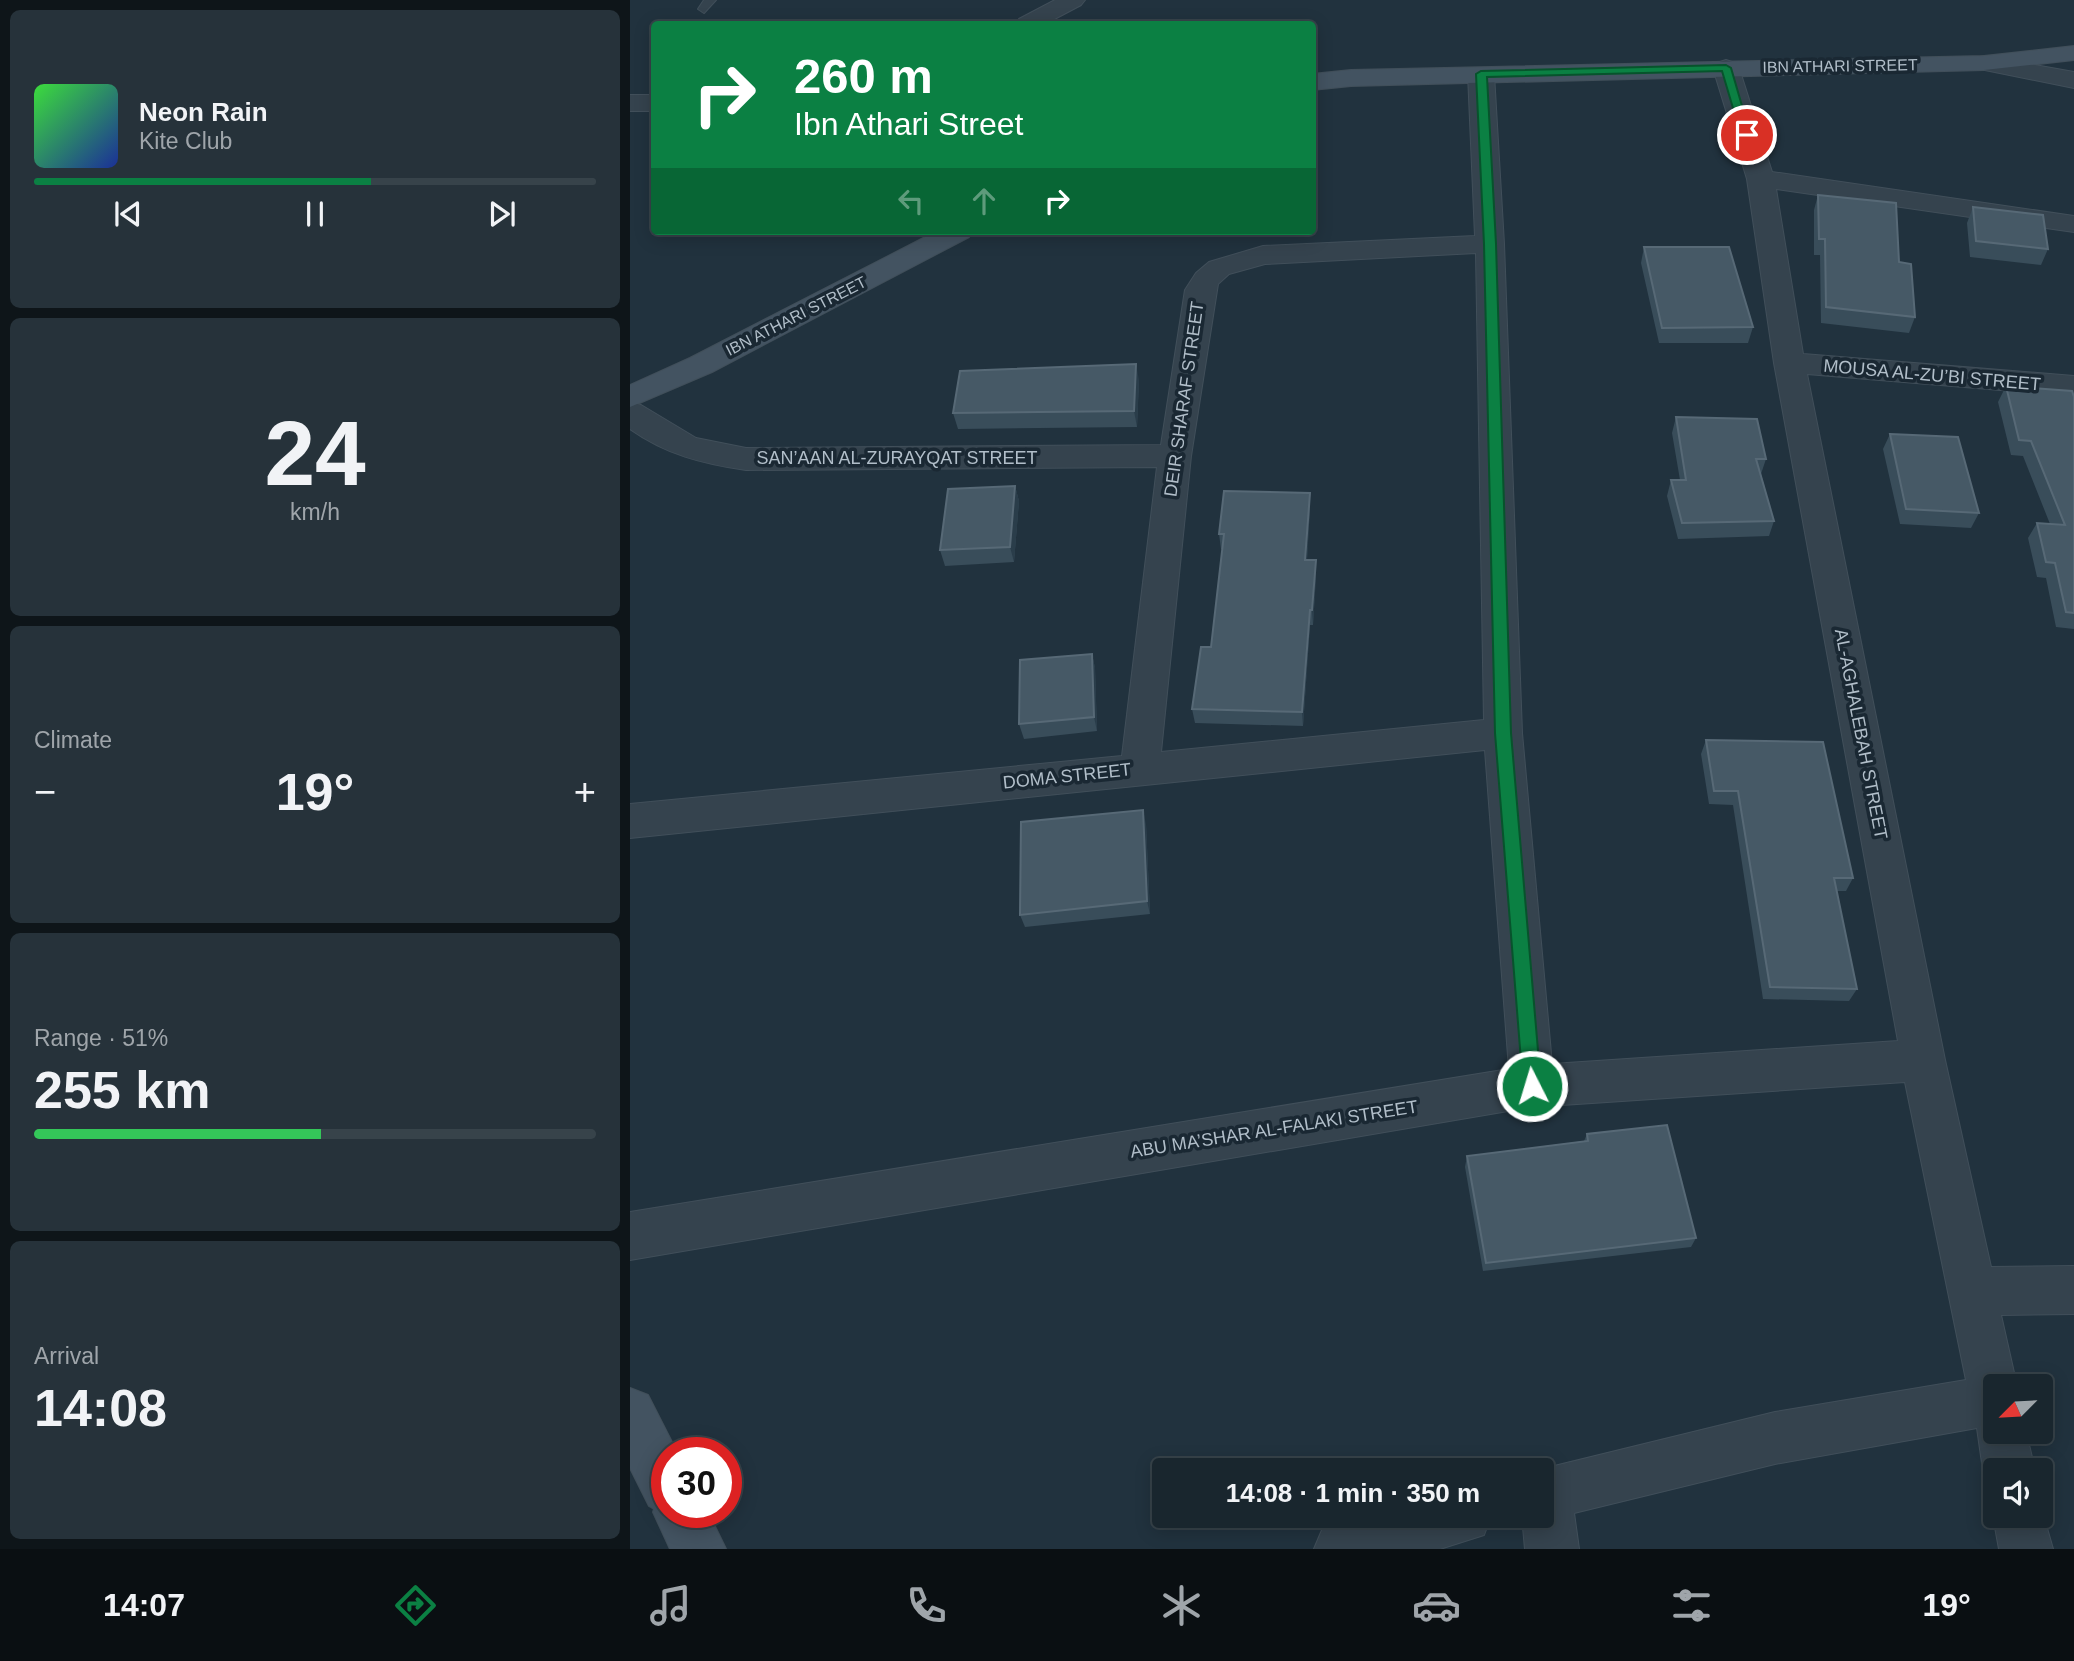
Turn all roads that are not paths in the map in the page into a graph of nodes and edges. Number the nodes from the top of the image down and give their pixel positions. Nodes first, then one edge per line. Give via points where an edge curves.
1 (1073, 0) edge
2 (1034, 21) edge
3 (2074, 53) edge
4 (1984, 63) junction
5 (1726, 68) junction
6 (1481, 74) junction
7 (2074, 80) edge
8 (1316, 82) edge
9 (630, 103) edge
10 (651, 103) edge
11 (1761, 180) junction
12 (2074, 224) edge
13 (952, 235) edge
14 (1490, 244) junction
15 (1789, 363) junction
16 (2074, 386) edge
17 (630, 397) edge
18 (630, 413) edge
19 (1175, 456) junction
20 (1503, 733) junction
21 (1140, 768) junction
22 (630, 821) edge
23 (1923, 1060) junction
24 (1532, 1086) junction
25 (630, 1236) edge
26 (2074, 1290) edge
27 (1972, 1291) junction
28 (1990, 1374) edge
29 (1983, 1402) edge
30 (630, 1413) edge
31 (651, 1456) edge
32 (1554, 1492) edge
33 (688, 1528) edge
34 (1420, 1528) edge
35 (1549, 1528) edge
36 (2022, 1528) edge
37 (699, 1549) edge
38 (1341, 1549) edge
39 (1552, 1549) edge
40 (2026, 1549) edge

1 - 2 street
3 - 4 street, IBN ATHARI STREET
4 - 5 street, IBN ATHARI STREET
4 - 7 street
5 - 6 street, IBN ATHARI STREET
5 - 11 street, AL-AGHALEBAH STREET
6 - 8 street, IBN ATHARI STREET
6 - 14 street
9 - 10 street
11 - 12 street
11 - 15 street, AL-AGHALEBAH STREET
13 - 17 street, IBN ATHARI STREET
14 - 19 street, DEIR SHARAF STREET via 1263,255 1219,268 1200,290
14 - 20 street
15 - 16 street, MOUSA AL-ZU’BI STREET
15 - 23 street, AL-AGHALEBAH STREET
18 - 19 street, SAN’AAN AL-ZURAYQAT STREET via 685,448 746,459
19 - 21 street, DEIR SHARAF STREET
20 - 21 street, DOMA STREET
20 - 24 street
21 - 22 street, DOMA STREET
23 - 24 street, ABU MA’SHAR AL-FALAKI STREET
23 - 27 street, AL-AGHALEBAH STREET
24 - 25 street, ABU MA’SHAR AL-FALAKI STREET
26 - 27 street
27 - 28 street, AL-AGHALEBAH STREET
29 - 32 street via 1775,1438
30 - 31 street
33 - 37 street
34 - 38 street
35 - 39 street
36 - 40 street

